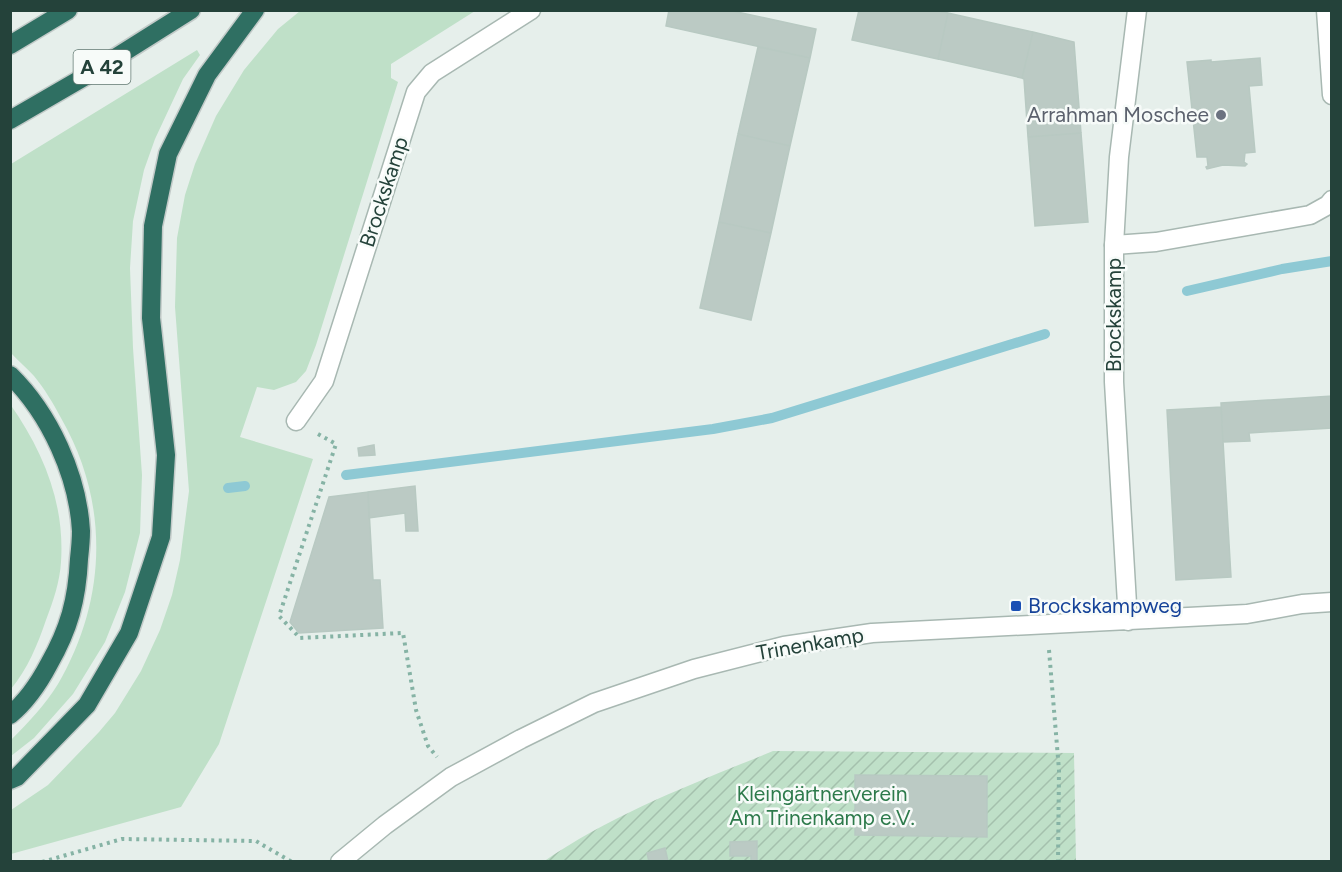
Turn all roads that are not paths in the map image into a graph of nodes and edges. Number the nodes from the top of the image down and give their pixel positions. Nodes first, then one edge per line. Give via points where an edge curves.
1 (60, 10) edge
2 (68, 10) edge
3 (191, 10) edge
4 (255, 10) edge
5 (531, 10) edge
6 (1137, 10) edge
7 (1326, 10) edge
8 (42, 26) junction
9 (10, 45) edge
10 (1332, 96) edge
11 (10, 120) edge
12 (1332, 200) edge
13 (1114, 245) junction
14 (10, 375) edge
15 (296, 421) road end
16 (1332, 602) edge
17 (1128, 621) junction
18 (10, 715) edge
19 (10, 780) edge
20 (340, 861) edge

1 - 8 highway
2 - 8 highway
3 - 11 highway, A 42
4 - 19 highway via 207,75 168,154 153,226 150,318 166,455 161,537 129,633 87,705
5 - 15 street, Brockskamp via 432,73 416,92 324,381
6 - 13 street, Brockskamp via 1119,157
7 - 10 street
8 - 9 highway
12 - 13 street via 1310,214 1156,242
13 - 17 street, Brockskamp via 1114,382
14 - 18 highway via 46,420 75,492 81,532 73,611 60,646 40,680
16 - 17 street, Trinenkamp via 1247,614
17 - 20 street, Trinenkamp via 872,633 784,646 694,669 594,703 521,739 451,777

